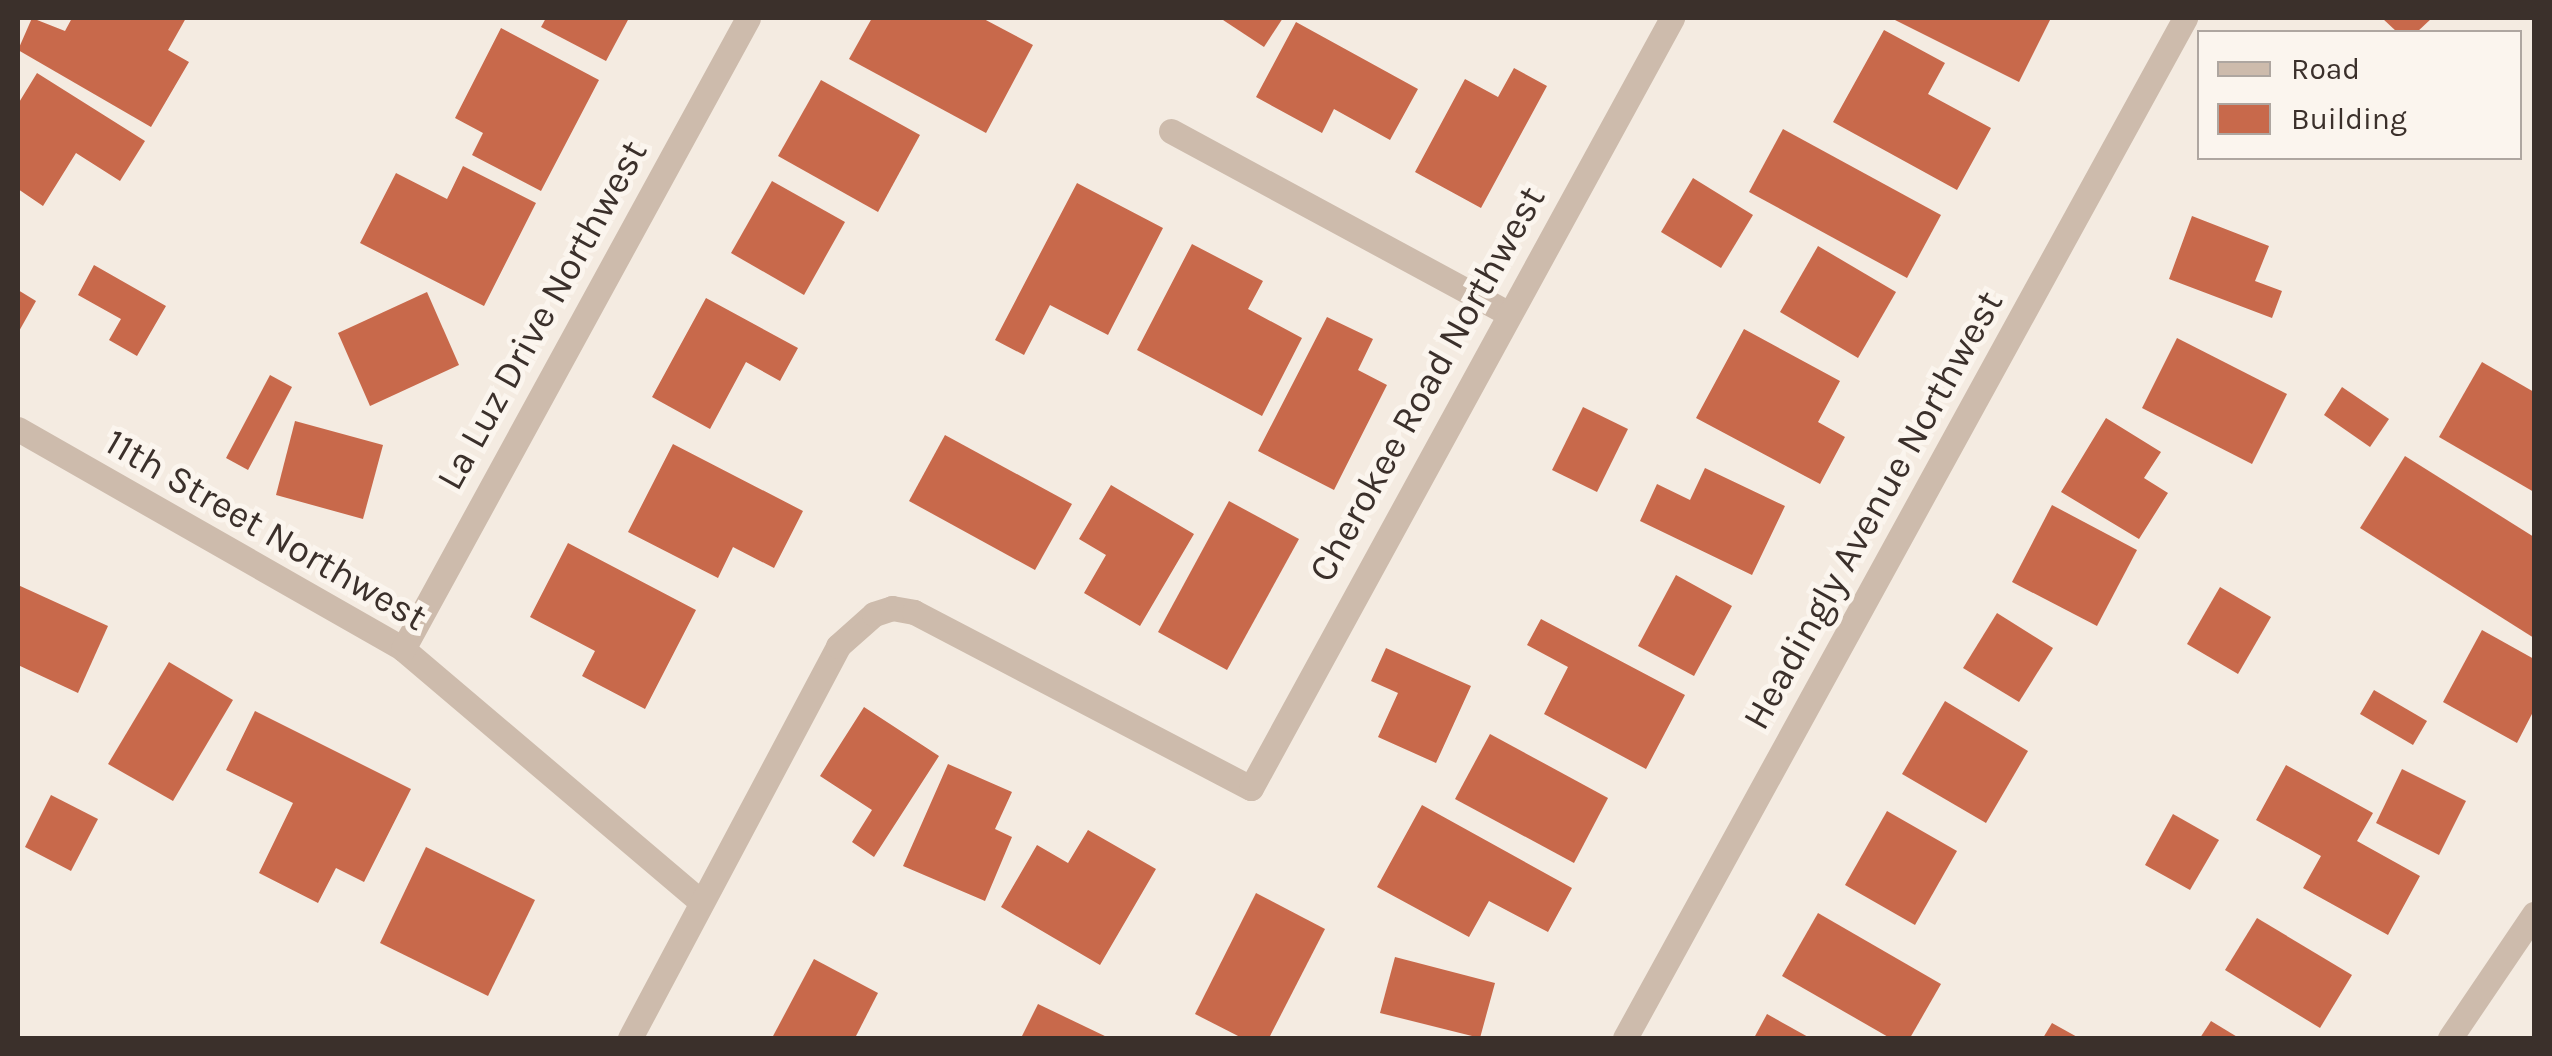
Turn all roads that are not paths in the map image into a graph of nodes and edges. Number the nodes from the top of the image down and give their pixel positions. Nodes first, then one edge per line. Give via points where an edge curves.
1 (748, 18) edge
2 (1672, 18) edge
3 (2185, 18) edge
4 (1170, 132) dead end
5 (1507, 313) junction
6 (18, 429) edge
7 (403, 649) junction
8 (699, 900) junction
9 (2534, 914) edge
10 (630, 1038) edge
11 (1624, 1038) edge
12 (2450, 1038) edge

1 - 7 street, La Luz Drive Northwest
2 - 5 street, Cherokee Road Northwest
3 - 11 street, Headingly Avenue Northwest
4 - 5 street
5 - 8 street, Cherokee Road Northwest via 1251,788 914,612 874,614 838,646
6 - 7 street, 11th Street Northwest
7 - 8 street, 11th Street Northwest
8 - 10 street
9 - 12 street

